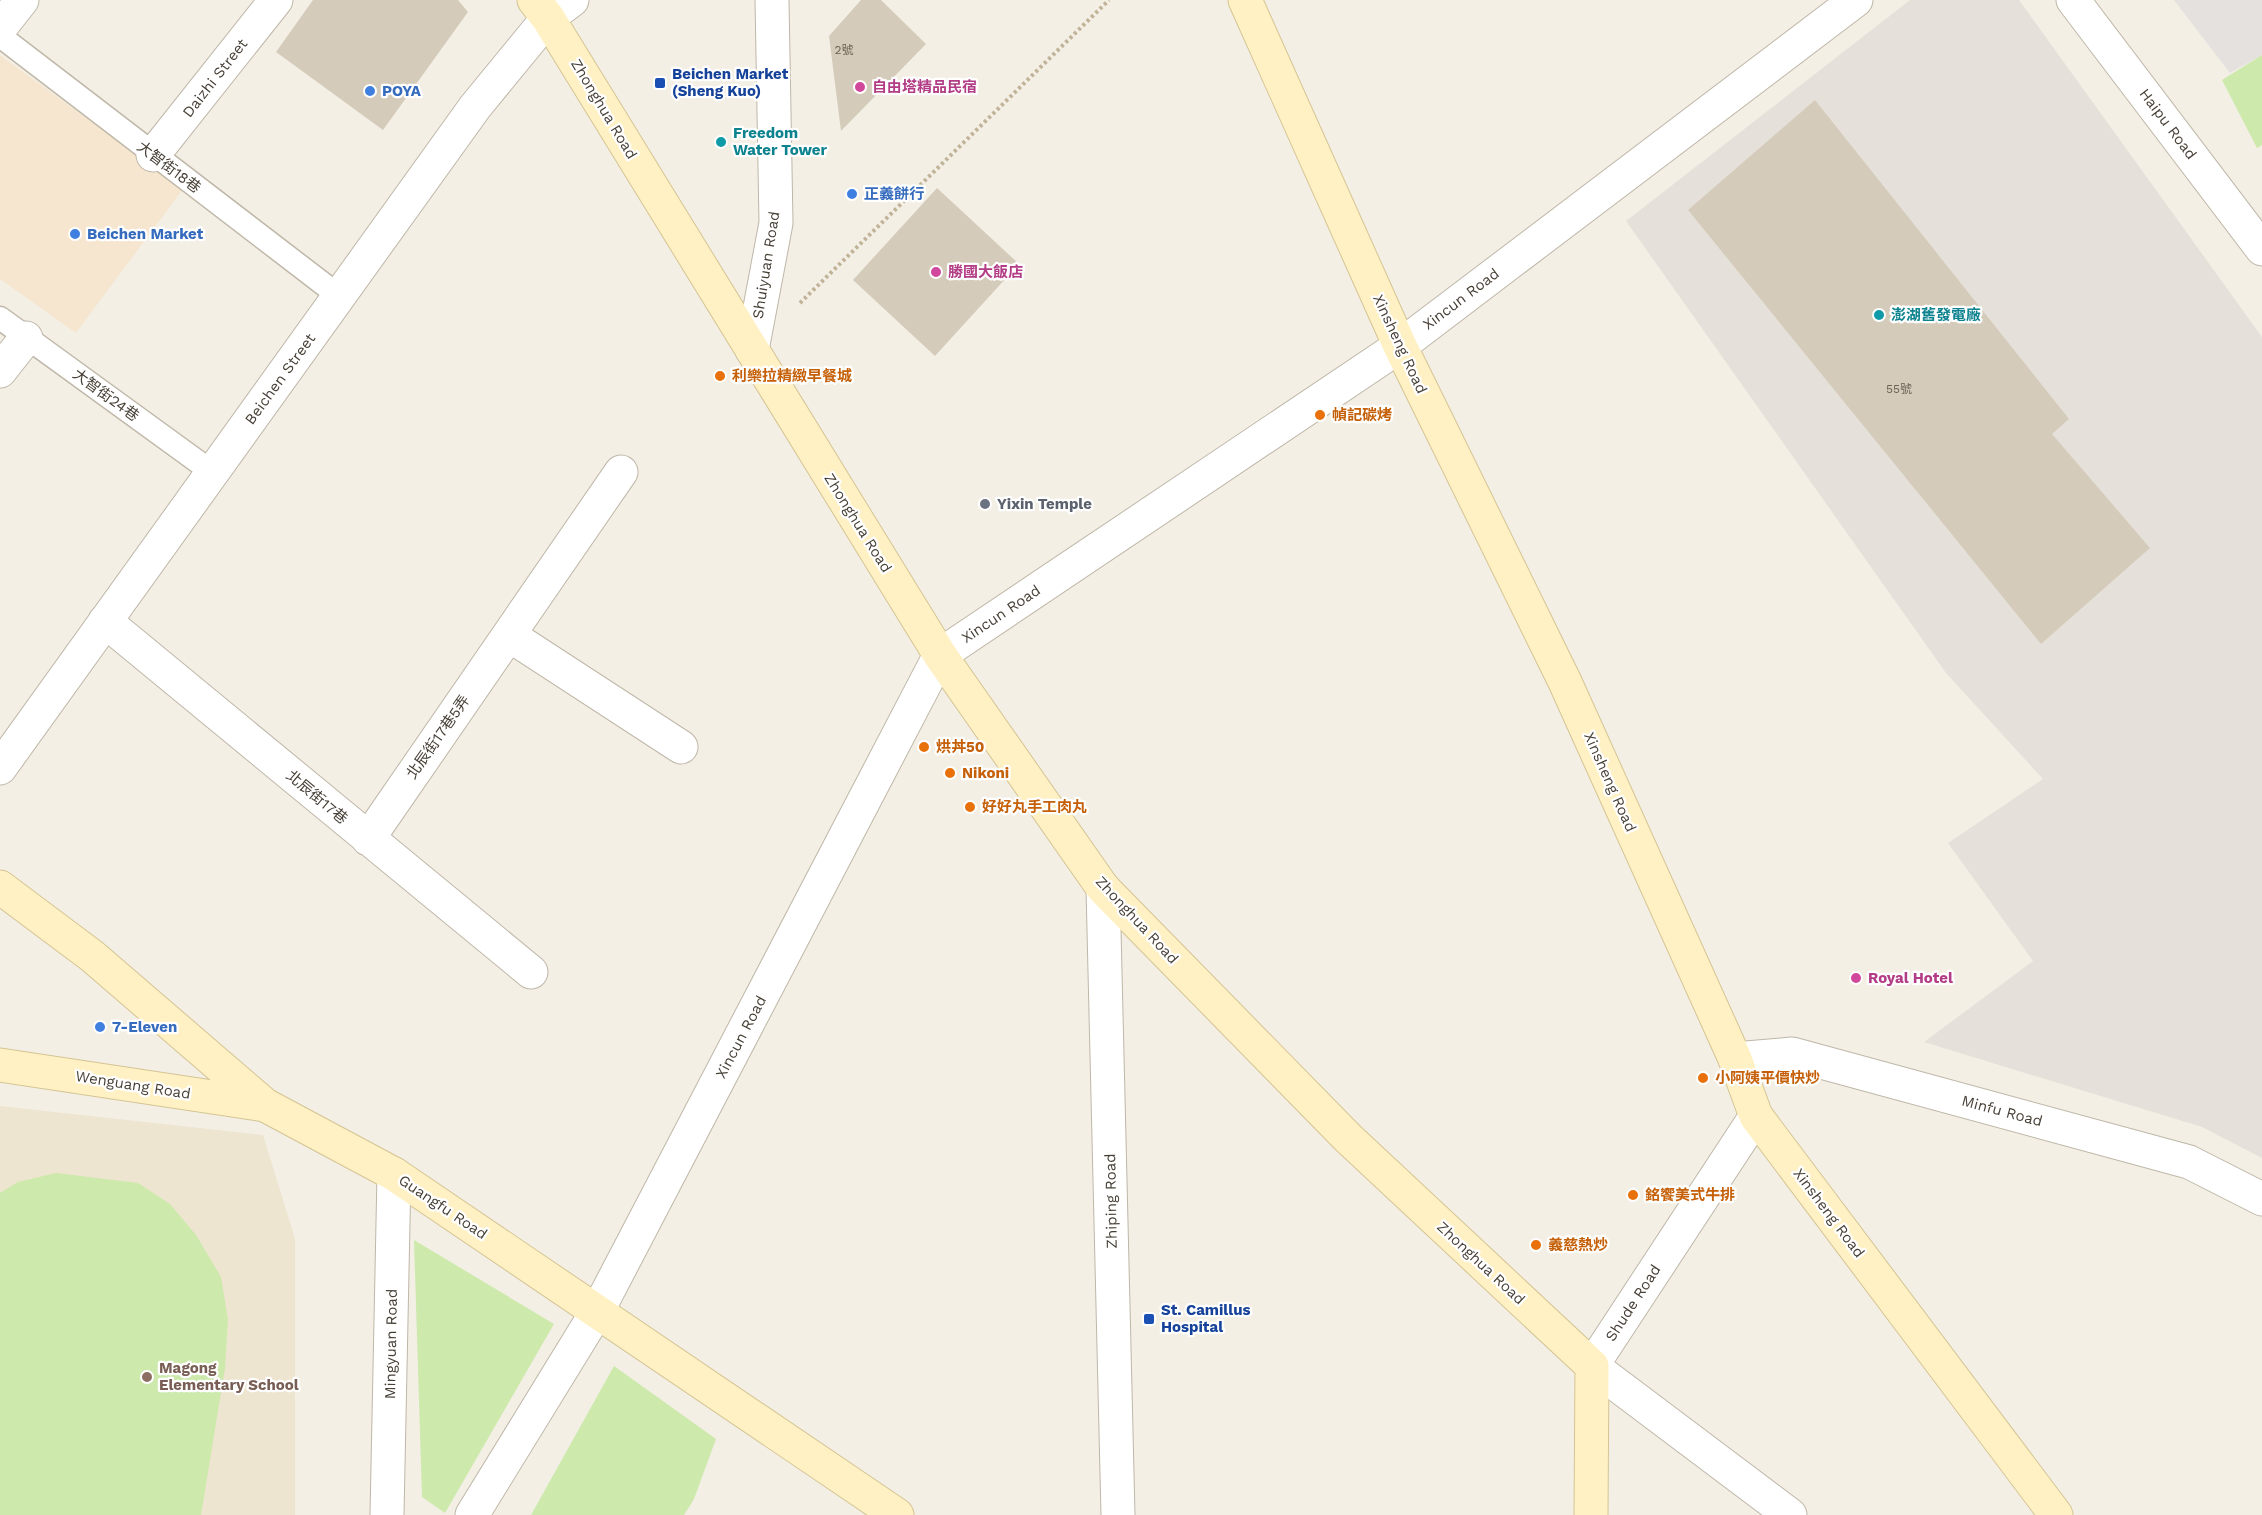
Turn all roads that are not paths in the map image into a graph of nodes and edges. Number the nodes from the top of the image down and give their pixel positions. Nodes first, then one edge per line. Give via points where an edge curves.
1 (22, 0) edge
2 (276, 0) edge
3 (772, 0) edge
4 (1245, 0) edge
5 (1856, 0) edge
6 (2073, 0) edge
7 (551, 6) edge
8 (0, 28) edge
9 (0, 36) edge
10 (153, 156) junction
11 (2262, 249) edge
12 (339, 296) junction
13 (0, 318) edge
14 (26, 338) junction
15 (1400, 346) junction
16 (752, 350) junction
17 (0, 371) edge
18 (621, 471) dead end
19 (213, 472) junction
20 (105, 621) junction
21 (509, 635) junction
22 (940, 655) junction
23 (681, 747) dead end
24 (0, 768) edge
25 (368, 839) junction
26 (0, 887) edge
27 (1103, 888) junction
28 (531, 972) dead end
29 (1735, 1059) junction
30 (0, 1065) edge
31 (265, 1105) junction
32 (1756, 1116) junction
33 (394, 1174) junction
34 (2262, 1199) edge
35 (598, 1310) junction
36 (1592, 1366) junction
37 (387, 1515) edge
38 (472, 1515) edge
39 (897, 1515) edge
40 (1118, 1515) edge
41 (1591, 1515) edge
42 (1790, 1515) edge
43 (2056, 1515) edge

1 - 8 street
2 - 10 street, Daizhi Street
3 - 16 street, Shuiyuan Road via 776,223
4 - 15 main road, Xinsheng Road
5 - 15 street, Xincun Road
6 - 11 street, Haipu Road
7 - 12 street, Beichen Street
7 - 16 main road, Zhonghua Road
9 - 10 lane, 大智街18巷
10 - 12 lane, 大智街18巷
12 - 19 street, Beichen Street
13 - 14 lane, 大智街24巷
14 - 17 street
14 - 19 lane, 大智街24巷
15 - 22 street, Xincun Road
15 - 29 main road, Xinsheng Road via 1564,682
16 - 22 main road, Zhonghua Road
18 - 21 street, 北辰街17巷5弄
19 - 20 street, Beichen Street
20 - 24 street, Beichen Street
20 - 25 street, 北辰街17巷
21 - 23 street
21 - 25 street, 北辰街17巷5弄
22 - 27 main road, Zhonghua Road
22 - 35 street, Xincun Road
25 - 28 street, 北辰街17巷
26 - 31 main road, Guangfu Road via 92,956
27 - 36 main road, Zhonghua Road via 1348,1138
27 - 40 street, Zhiping Road
29 - 32 main road, Xinsheng Road
29 - 34 street, Minfu Road via 1792,1054 2189,1162
30 - 31 main road, Wenguang Road
31 - 33 main road, Guangfu Road
32 - 36 street, Shude Road
32 - 43 main road, Xinsheng Road
33 - 35 main road, Guangfu Road
33 - 37 street, Mingyuan Road
35 - 38 street, Xincun Road
35 - 39 main road, Guangfu Road
36 - 41 main road
36 - 42 street, Zhonghua Road

